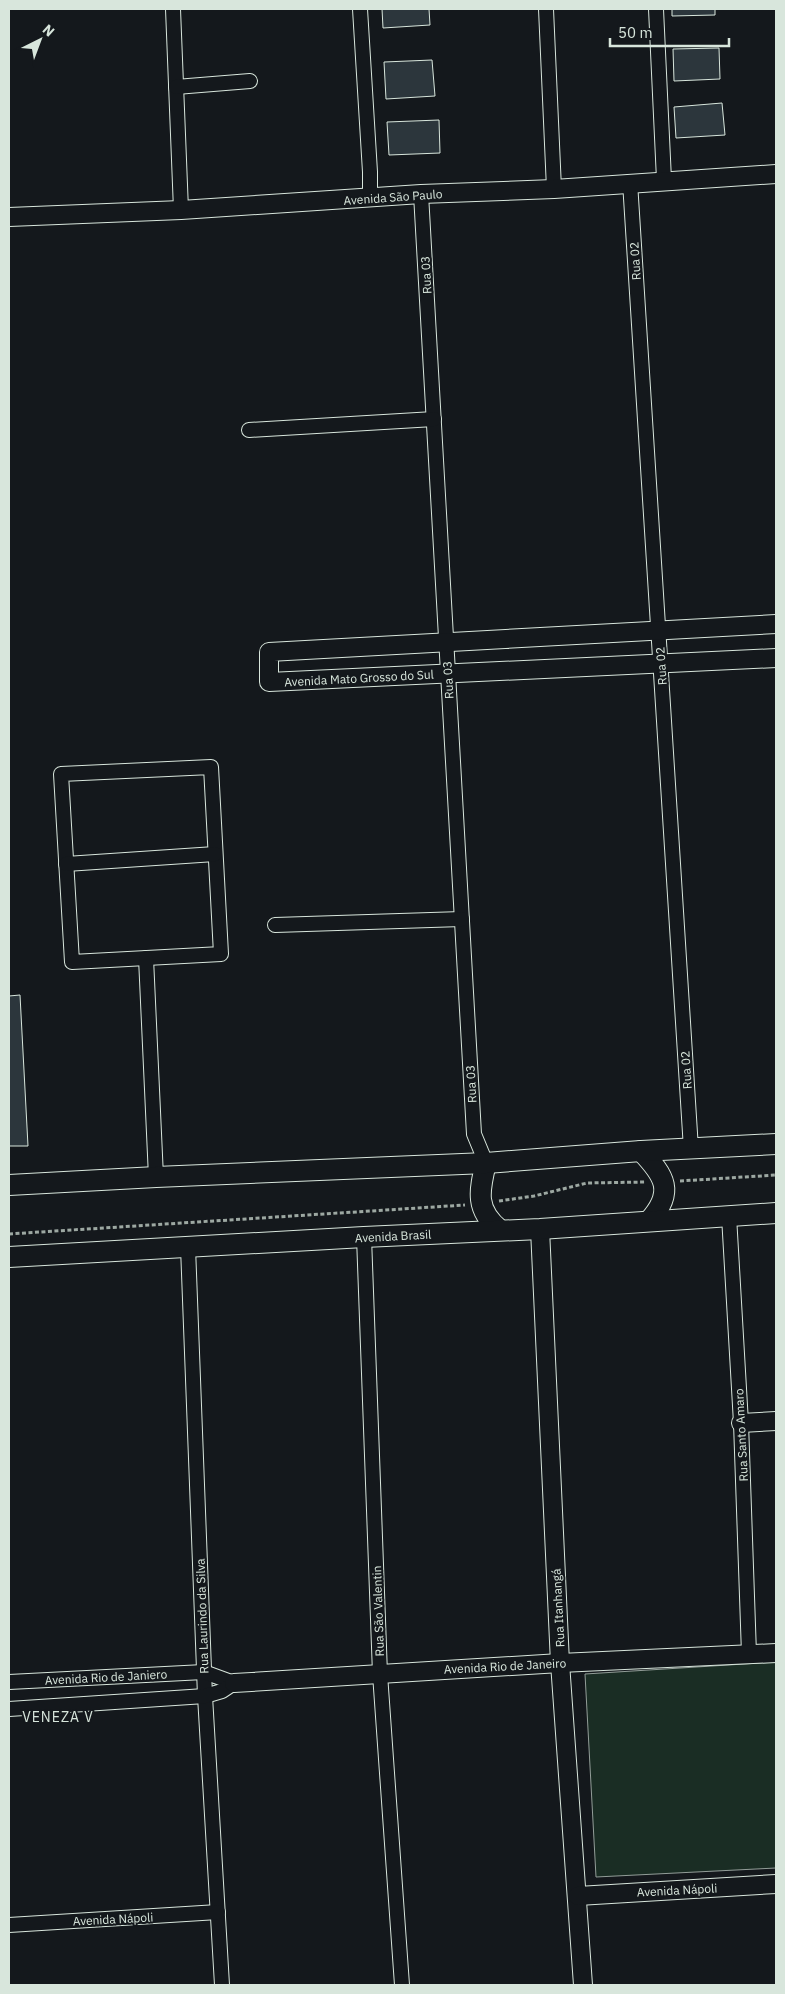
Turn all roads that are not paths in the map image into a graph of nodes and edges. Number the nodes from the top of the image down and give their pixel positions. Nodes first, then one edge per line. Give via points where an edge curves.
1 (172, 9) edge
2 (360, 9) edge
3 (546, 9) edge
4 (656, 9) edge
5 (250, 81) dead end
6 (176, 87) junction
7 (776, 174) edge
8 (664, 180) junction
9 (630, 182) junction
10 (554, 188) junction
11 (421, 194) junction
12 (370, 199) junction
13 (180, 210) junction
14 (9, 217) edge
15 (434, 419) junction
16 (249, 430) dead end
17 (776, 624) edge
18 (659, 630) junction
19 (446, 642) junction
20 (776, 658) edge
21 (661, 664) junction
22 (448, 674) junction
23 (215, 854) junction
24 (66, 864) junction
25 (462, 919) junction
26 (275, 925) dead end
27 (146, 958) junction
28 (776, 1144) edge
29 (691, 1149) junction
30 (641, 1151) junction
31 (486, 1163) junction
32 (156, 1177) junction
33 (9, 1185) edge
34 (776, 1213) edge
35 (729, 1216) junction
36 (649, 1221) junction
37 (540, 1229) junction
38 (500, 1230) junction
39 (364, 1237) junction
40 (188, 1247) junction
41 (9, 1257) edge
42 (776, 1421) edge
43 (741, 1423) junction
44 (776, 1653) edge
45 (749, 1654) junction
46 (560, 1663) junction
47 (204, 1672) junction
48 (380, 1674) junction
49 (9, 1682) edge
50 (234, 1683) junction
51 (205, 1696) junction
52 (9, 1709) edge
53 (776, 1884) edge
54 (578, 1896) junction
55 (218, 1912) junction
56 (9, 1925) edge
57 (222, 1985) edge
58 (402, 1985) edge
59 (584, 1985) edge

1 - 6 street
2 - 12 street
3 - 10 street
4 - 8 street
5 - 6 street
6 - 13 street
7 - 8 street, Avenida São Paulo
8 - 9 street, Avenida São Paulo
9 - 10 street, Avenida São Paulo
9 - 18 street, Rua 02
10 - 11 street, Avenida São Paulo
11 - 12 street, Avenida São Paulo
11 - 15 street, Rua 03
12 - 13 street, Avenida São Paulo
13 - 14 street, Avenida São Paulo
15 - 16 street
15 - 19 street, Rua 03
17 - 18 street, Avenida Mato Grosso do Sul
18 - 19 street, Avenida Mato Grosso do Sul
18 - 21 street, Rua 02
19 - 22 street, Rua 03
19 - 22 street, Avenida Mato Grosso do Sul via 269,652 269,682
20 - 21 street, Avenida Mato Grosso do Sul
21 - 22 street, Avenida Mato Grosso do Sul
21 - 29 street, Rua 02
22 - 25 street, Rua 03
23 - 24 street
23 - 24 street via 211,767 61,774
23 - 27 street via 220,954
24 - 27 street via 72,962
25 - 26 street
25 - 31 street, Rua 03 via 474,1134
27 - 32 street
28 - 29 main road
29 - 30 main road
30 - 31 main road
30 - 36 main road via 657,1168 664,1182 664,1200
31 - 32 main road
31 - 38 main road via 480,1188 481,1204 483,1213
32 - 33 main road
34 - 35 main road, Avenida Brasil
35 - 36 main road, Avenida Brasil
35 - 43 street, Rua Santo Amaro
36 - 37 main road, Avenida Brasil
37 - 38 main road, Avenida Brasil
37 - 46 street, Rua Itanhangá
38 - 39 main road, Avenida Brasil
39 - 40 main road, Avenida Brasil
39 - 48 street, Rua São Valentin
40 - 41 main road, Avenida Brasil
40 - 47 street, Rua Laurindo da Silva
42 - 43 street
43 - 45 street, Rua Santo Amaro
44 - 45 street, Avenida Rio de Janeiro
45 - 46 street, Avenida Rio de Janeiro
46 - 48 street, Avenida Rio de Janeiro
46 - 54 street, Rua Itanhangá
47 - 49 street, Avenida Rio de Janiero
47 - 50 street, Avenida Rio de Janeiro
47 - 51 street, Rua Laurindo da Silva
48 - 50 street, Avenida Rio de Janeiro
48 - 58 street, Rua São Valentin
50 - 51 street, Avenida Rio de Janeiro
51 - 52 street, Avenida Rio de Janeiro
51 - 55 street, Rua Laurindo da Silva
53 - 54 street, Avenida Nápoli
54 - 59 street, Rua Itanhangá
55 - 56 street, Avenida Nápoli
55 - 57 street, Rua Laurindo da Silva

